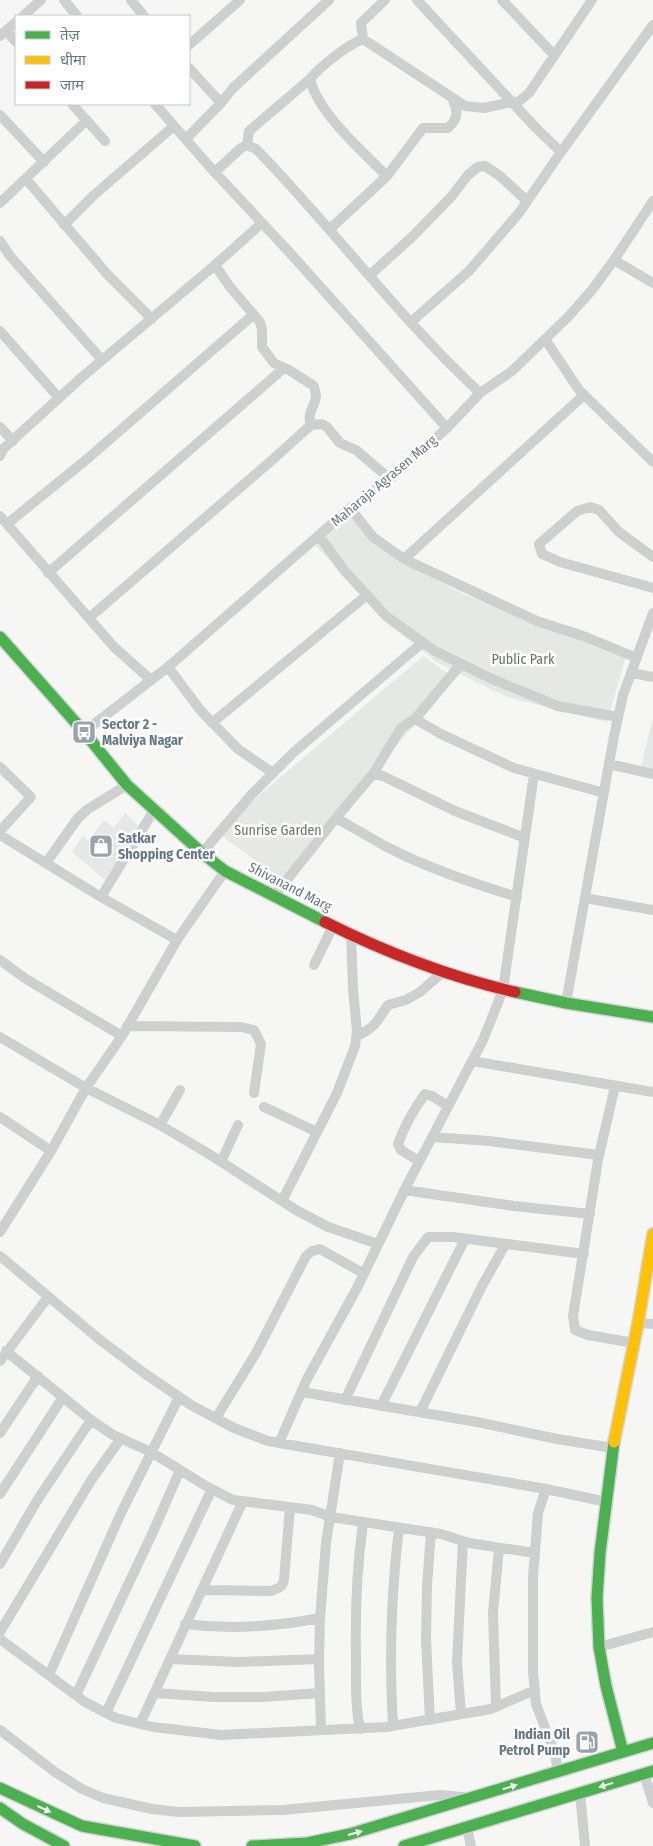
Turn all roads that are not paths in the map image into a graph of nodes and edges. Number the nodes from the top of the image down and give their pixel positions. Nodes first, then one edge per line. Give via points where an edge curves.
1 (41, 0) edge
2 (64, 0) edge
3 (145, 0) edge
4 (240, 0) edge
5 (329, 0) edge
6 (385, 0) edge
7 (417, 0) edge
8 (502, 0) edge
9 (590, 1) edge
10 (134, 4) edge
11 (24, 15) edge
12 (76, 15) edge
13 (143, 15) edge
14 (15, 23) edge
15 (653, 25) edge
16 (3, 34) edge
17 (363, 39) junction
18 (15, 41) edge
19 (190, 44) edge
20 (554, 56) junction
21 (190, 69) edge
22 (310, 79) junction
23 (452, 97) junction
24 (512, 102) junction
25 (220, 103) junction
26 (73, 105) edge
27 (156, 105) edge
28 (1, 120) edge
29 (87, 120) junction
30 (174, 126) junction
31 (186, 139) junction
32 (105, 141) dead end
33 (248, 145) junction
34 (561, 152) junction
35 (44, 162) junction
36 (215, 172) junction
37 (387, 176) junction
38 (26, 179) junction
39 (527, 201) junction
40 (653, 201) edge
41 (0, 203) edge
42 (262, 223) junction
43 (64, 225) junction
44 (330, 229) junction
45 (0, 241) edge
46 (614, 260) junction
47 (215, 265) junction
48 (370, 275) junction
49 (653, 283) edge
50 (253, 315) junction
51 (152, 319) junction
52 (411, 322) junction
53 (0, 331) edge
54 (544, 339) junction
55 (102, 360) junction
56 (284, 368) junction
57 (480, 393) junction
58 (584, 395) junction
59 (59, 398) junction
60 (310, 424) junction
61 (0, 426) edge
62 (448, 428) junction
63 (13, 441) junction
64 (0, 456) edge
65 (653, 462) edge
66 (390, 479) junction
67 (350, 508) junction
68 (4, 520) edge
69 (319, 536) junction
70 (653, 557) edge
71 (404, 559) junction
72 (48, 573) junction
73 (653, 588) edge
74 (367, 595) junction
75 (653, 613) edge
76 (88, 618) junction
77 (0, 637) edge
78 (422, 642) junction
79 (637, 658) junction
80 (461, 664) junction
81 (168, 667) junction
82 (632, 673) junction
83 (653, 677) edge
84 (150, 680) junction
85 (618, 717) junction
86 (414, 718) junction
87 (212, 723) junction
88 (84, 732) junction
89 (609, 764) junction
90 (0, 767) edge
91 (273, 773) junction
92 (373, 774) junction
93 (534, 774) junction
94 (653, 774) edge
95 (127, 785) junction
96 (604, 793) junction
97 (154, 810) junction
98 (336, 818) junction
99 (0, 831) edge
100 (0, 835) edge
101 (526, 838) junction
102 (202, 853) junction
103 (46, 863) junction
104 (225, 872) junction
105 (274, 896) junction
106 (101, 897) junction
107 (517, 897) junction
108 (585, 898) junction
109 (653, 910) edge
110 (333, 926) junction
111 (351, 934) junction
112 (177, 940) junction
113 (0, 960) edge
114 (314, 965) dead end
115 (444, 971) junction
116 (503, 990) junction
117 (566, 1003) junction
118 (653, 1017) edge
119 (127, 1026) junction
120 (122, 1036) junction
121 (356, 1036) junction
122 (0, 1037) edge
123 (472, 1061) junction
124 (615, 1086) junction
125 (86, 1088) junction
126 (180, 1090) dead end
127 (653, 1092) edge
128 (254, 1093) dead end
129 (448, 1106) junction
130 (264, 1107) dead end
131 (0, 1116) edge
132 (160, 1125) junction
133 (238, 1126) dead end
134 (317, 1132) junction
135 (432, 1137) junction
136 (51, 1151) junction
137 (599, 1154) junction
138 (419, 1161) junction
139 (221, 1162) junction
140 (404, 1190) junction
141 (282, 1201) junction
142 (590, 1214) junction
143 (0, 1232) edge
144 (653, 1234) edge
145 (465, 1239) junction
146 (378, 1244) junction
147 (505, 1244) junction
148 (584, 1254) junction
149 (0, 1256) edge
150 (364, 1273) junction
151 (48, 1297) junction
152 (638, 1323) junction
153 (653, 1324) edge
154 (634, 1343) junction
155 (6, 1351) junction
156 (0, 1361) edge
157 (38, 1376) junction
158 (302, 1392) junction
159 (62, 1397) junction
160 (179, 1397) junction
161 (345, 1400) junction
162 (381, 1406) junction
163 (420, 1412) junction
164 (216, 1418) junction
165 (91, 1420) junction
166 (0, 1432) edge
167 (120, 1438) junction
168 (279, 1443) junction
169 (613, 1448) junction
170 (151, 1452) junction
171 (340, 1453) junction
172 (180, 1470) junction
173 (212, 1489) junction
174 (546, 1489) junction
175 (0, 1494) edge
176 (243, 1501) junction
177 (607, 1502) junction
178 (290, 1507) junction
179 (331, 1517) junction
180 (363, 1523) junction
181 (398, 1528) junction
182 (431, 1532) junction
183 (462, 1541) junction
184 (499, 1548) junction
185 (535, 1553) junction
186 (0, 1564) edge
187 (202, 1590) junction
188 (320, 1618) junction
189 (185, 1624) junction
190 (0, 1632) edge
191 (653, 1632) edge
192 (0, 1639) edge
193 (600, 1647) junction
194 (170, 1659) junction
195 (319, 1659) junction
196 (48, 1675) junction
197 (535, 1690) junction
198 (155, 1693) junction
199 (320, 1693) junction
200 (76, 1695) junction
201 (496, 1706) junction
202 (106, 1713) junction
203 (461, 1714) junction
204 (430, 1720) junction
205 (140, 1724) junction
206 (393, 1726) junction
207 (360, 1729) junction
208 (0, 1730) edge
209 (321, 1730) junction
210 (653, 1744) edge
211 (623, 1752) junction
212 (558, 1772) junction
213 (648, 1772) edge
214 (0, 1788) edge
215 (580, 1793) junction
216 (474, 1798) junction
217 (653, 1803) edge
218 (0, 1808) edge
219 (467, 1828) junction
220 (303, 1845) edge
221 (64, 1846) edge
222 (195, 1846) edge
223 (252, 1846) edge
224 (404, 1846) edge
225 (471, 1846) edge
226 (585, 1846) edge

1 - 11 street
2 - 12 street
3 - 10 street
4 - 19 street
5 - 25 street
6 - 17 street via 361,23
7 - 24 street
8 - 20 street
9 - 20 street
10 - 13 street
14 - 16 street
15 - 34 street
16 - 18 street
17 - 22 street via 319,69
17 - 23 street
20 - 24 street via 529,93 518,102
21 - 25 street
22 - 33 street via 249,131
22 - 37 street via 313,91 330,117
23 - 24 street via 465,106 484,108
23 - 37 street via 458,110 456,120 448,128 422,128
24 - 34 street
25 - 31 street
26 - 29 street
27 - 30 street
28 - 35 street
29 - 32 street
29 - 35 street
30 - 31 street
30 - 43 street
31 - 36 street
33 - 36 street
33 - 44 street via 256,149
34 - 39 street
35 - 38 street
36 - 42 street
37 - 44 street
38 - 41 street
38 - 43 street
39 - 48 street via 500,176 484,166 478,168 412,237
39 - 52 street via 469,271
40 - 46 street, Maharaja Agrasen Marg
42 - 47 street
42 - 62 street
43 - 51 street
44 - 48 street
45 - 55 street
46 - 49 street
46 - 54 street, Maharaja Agrasen Marg via 592,290
47 - 50 street
47 - 51 street
48 - 52 street
50 - 56 street via 262,329 262,347 274,363
50 - 68 street via 86,460
51 - 55 street
52 - 57 street
53 - 59 street
54 - 57 street, Maharaja Agrasen Marg via 512,371
54 - 58 street
55 - 59 street
56 - 60 street via 314,386 316,396 308,419
56 - 72 street
57 - 62 street, Maharaja Agrasen Marg
58 - 65 street
58 - 71 street
59 - 63 street
60 - 66 street via 327,427 340,443 356,450
60 - 76 street
61 - 63 street
62 - 66 street, Maharaja Agrasen Marg
63 - 64 street
66 - 67 street, Maharaja Agrasen Marg
67 - 69 street, Maharaja Agrasen Marg
67 - 71 street via 372,537
68 - 72 street
69 - 74 street
69 - 81 street, Maharaja Agrasen Marg
70 - 73 street via 619,532 599,510 590,507 576,511 539,544 542,554 560,562
71 - 79 street via 537,621
72 - 76 street
74 - 78 street via 386,616
74 - 87 street
75 - 79 street
76 - 84 street
77 - 88 street, Shivanand Marg
78 - 80 street
78 - 91 street
79 - 82 street
80 - 85 street via 558,706
80 - 86 street
81 - 84 street, Maharaja Agrasen Marg
81 - 87 street
82 - 83 street
82 - 85 street
84 - 88 street, Maharaja Agrasen Marg
85 - 89 street
86 - 92 street via 401,728
86 - 93 street via 514,768
87 - 91 street via 238,749
88 - 95 street, Shivanand Marg
89 - 94 street
89 - 96 street
90 - 99 street via 31,797
91 - 102 street
92 - 98 street
92 - 101 street
93 - 96 street
93 - 101 street
95 - 97 street, Shivanand Marg
95 - 103 street via 78,818
96 - 108 street
97 - 102 street, Shivanand Marg
97 - 106 street
98 - 105 street
98 - 107 street via 386,847 424,864
100 - 103 street
101 - 107 street
102 - 104 street, Shivanand Marg
103 - 106 street
104 - 105 street, Shivanand Marg
104 - 112 street
105 - 110 street, Shivanand Marg
106 - 112 street
107 - 116 street
108 - 109 street
108 - 117 street
110 - 111 street, Shivanand Marg
110 - 114 street
111 - 115 street, Shivanand Marg
111 - 121 street
112 - 119 street
113 - 120 street
115 - 116 street, Shivanand Marg
115 - 121 street via 412,997 388,1005 374,1026
116 - 117 street, Shivanand Marg
116 - 123 street
117 - 118 street, Shivanand Marg
119 - 120 street
119 - 128 street via 241,1027 254,1030 261,1044
120 - 125 street
121 - 134 street via 337,1093
122 - 125 street
123 - 124 street
123 - 129 street
124 - 127 street
124 - 137 street
125 - 132 street
125 - 136 street
126 - 132 street
129 - 135 street
129 - 138 street via 425,1094 400,1136 398,1144 401,1150
130 - 134 street
131 - 136 street
132 - 139 street
133 - 139 street
134 - 141 street
135 - 137 street
135 - 138 street
136 - 143 street
137 - 142 street
138 - 140 street
139 - 141 street
140 - 142 street
140 - 146 street
141 - 146 street via 328,1227
142 - 148 street
144 - 152 street
145 - 147 street
145 - 161 street via 428,1237 422,1243
145 - 162 street
146 - 150 street
147 - 148 street
147 - 163 street
148 - 154 street via 573,1316 575,1330
149 - 151 street
150 - 158 street
150 - 164 street via 320,1249 306,1256 256,1353
151 - 155 street
151 - 160 street
152 - 153 street
152 - 154 street
154 - 169 street
155 - 156 street
155 - 157 street
157 - 159 street
157 - 166 street
158 - 161 street
158 - 168 street
159 - 165 street
159 - 175 street
160 - 164 street
160 - 170 street
161 - 162 street
162 - 163 street
163 - 169 street
164 - 168 street via 234,1428
165 - 167 street
165 - 186 street via 38,1499
167 - 170 street
167 - 190 street
168 - 171 street
169 - 177 street
170 - 172 street
170 - 196 street
171 - 174 street
171 - 179 street
172 - 173 street
172 - 200 street
173 - 176 street
173 - 202 street
174 - 177 street
174 - 185 street via 538,1512
176 - 178 street
176 - 187 street
177 - 193 street via 597,1598
178 - 179 street
178 - 187 street via 284,1579 280,1588 271,1591
179 - 180 street
179 - 188 street
180 - 181 street
180 - 207 street via 355,1616
181 - 182 street
181 - 206 street via 390,1630
182 - 183 street
182 - 204 street via 426,1621
183 - 184 street
183 - 203 street via 457,1662
184 - 185 street
184 - 201 street via 494,1613
185 - 197 street
187 - 189 street
188 - 189 street via 265,1627
188 - 195 street
189 - 194 street
191 - 193 street
192 - 196 street
193 - 211 street
194 - 195 street via 238,1662
194 - 198 street
195 - 199 street
196 - 200 street
197 - 201 street
197 - 212 street via 536,1704 555,1754
198 - 199 street via 263,1697
198 - 205 street
199 - 209 street
200 - 202 street
201 - 203 street
202 - 205 street
203 - 204 street
204 - 206 street
205 - 209 street via 221,1735
206 - 207 street
207 - 209 street
208 - 216 street via 82,1789 103,1798 152,1809 178,1812 283,1810 440,1795
210 - 211 street
211 - 212 street
216 -> 212 street
213 -> 215 street
213 - 217 street
214 -> 222 street via 82,1826
215 - 219 street
215 - 226 street
220 -> 216 street
218 - 221 street
219 - 224 street
219 - 225 street
220 - 223 street

